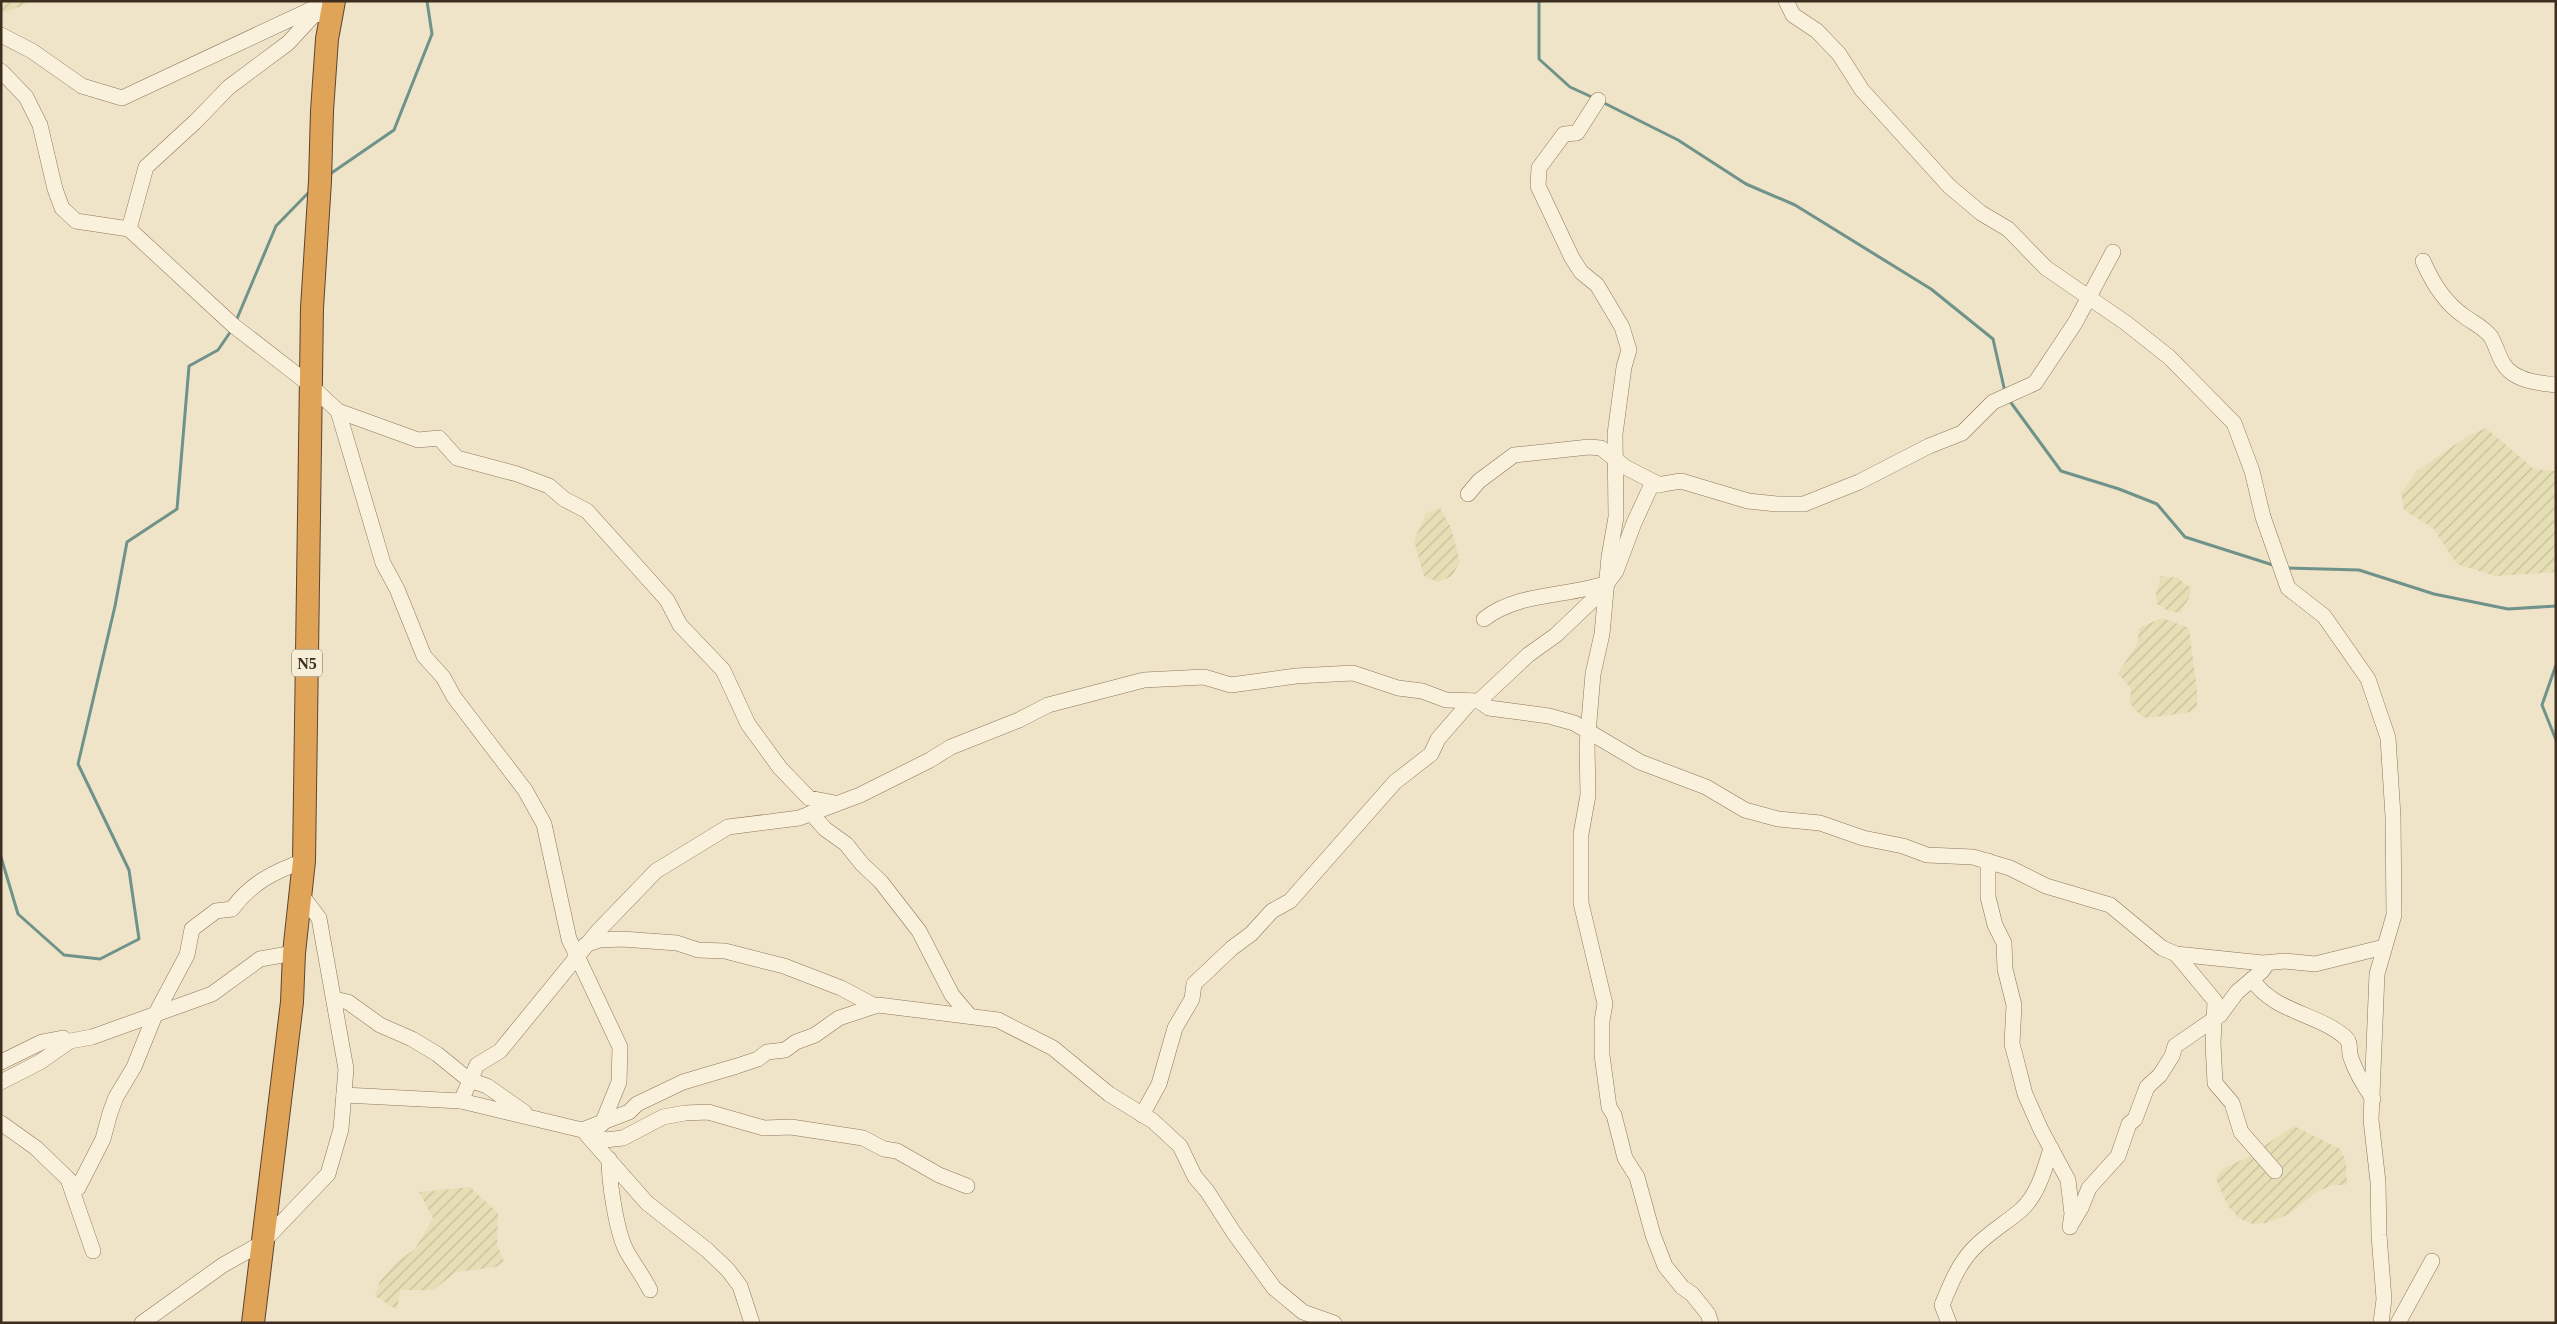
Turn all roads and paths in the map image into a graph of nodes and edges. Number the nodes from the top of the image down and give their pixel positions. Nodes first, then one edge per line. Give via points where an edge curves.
1 (1786, 1) edge
2 (332, 5) edge
3 (1, 34) edge
4 (1, 71) edge
5 (1598, 100) dead end
6 (130, 229) junction
7 (2113, 252) dead end
8 (2423, 262) dead end
9 (2089, 298) junction
10 (309, 384) junction
11 (2556, 385) edge
12 (338, 410) junction
13 (1615, 459) junction
14 (1660, 485) junction
15 (1468, 494) dead end
16 (1607, 583) junction
17 (1484, 619) dead end
18 (1475, 701) junction
19 (1588, 731) junction
20 (835, 804) junction
21 (811, 813) junction
22 (304, 861) junction
23 (1988, 861) junction
24 (300, 893) junction
25 (2384, 947) junction
26 (581, 951) junction
27 (294, 953) junction
28 (2176, 954) junction
29 (2267, 964) junction
30 (2252, 979) junction
31 (334, 999) junction
32 (875, 1006) junction
33 (155, 1015) junction
34 (969, 1015) junction
35 (2215, 1019) junction
36 (63, 1038) dead end
37 (1, 1062) edge
38 (469, 1080) junction
39 (1, 1082) edge
40 (344, 1095) junction
41 (2373, 1099) junction
42 (461, 1101) junction
43 (1142, 1115) junction
44 (530, 1116) junction
45 (1, 1123) edge
46 (602, 1124) junction
47 (582, 1130) junction
48 (2051, 1148) junction
49 (609, 1159) junction
50 (2275, 1171) dead end
51 (68, 1178) junction
52 (967, 1186) dead end
53 (262, 1243) junction
54 (93, 1251) dead end
55 (2432, 1260) dead end
56 (650, 1290) dead end
57 (142, 1323) edge
58 (253, 1323) edge
59 (752, 1323) edge
60 (1334, 1323) edge
61 (1711, 1323) edge
62 (1950, 1323) edge
63 (2381, 1323) edge
64 (2398, 1323) edge

1 - 9 street via 1794,15 1817,31 1839,54 1862,90 1949,186 1981,213 2008,229 2046,268
2 - 3 street via 122,98 82,86
2 - 6 street via 314,15 288,43 229,87 146,167
2 - 10 highway, N5 via 322,111
4 - 6 street via 26,97 40,125 62,208 76,221
5 - 13 street via 1577,132 1564,134 1551,149 1539,168 1538,186 1572,258 1581,272 1597,285 1622,327 1629,350 1614,434
6 - 10 street via 234,326
7 - 9 street
8 - 11 street via 2447,301 2491,337 2510,372 2532,382
9 - 14 street via 2035,383 1993,402 1962,433 1836,492 1804,504 1777,504 1748,501 1681,481
9 - 25 street via 2169,357 2234,423 2288,588 2324,616 2368,679 2388,738 2392,772 2394,914
10 - 12 street
10 - 22 highway, N5
12 - 20 street via 418,440 439,438 457,458 549,486 564,499 587,511 667,600 680,626 723,670 748,724 780,768 809,798
12 - 26 street via 383,563 424,656 443,677 454,697 525,790 544,824 569,939
13 - 14 street
13 - 15 street via 1601,448 1589,447 1514,454 1479,480
13 - 16 street via 1616,517
14 - 16 street via 1651,486 1616,571
16 - 17 street via 1527,600
16 - 18 street via 1556,635
16 - 19 street
18 - 19 street via 1489,708 1560,718
18 - 20 street via 1446,700 1353,673 1296,676 1231,685 1204,677 1144,680 1048,706 951,747 902,775
18 - 43 street via 1438,739 1431,754 1395,782 1290,900 1272,911 1194,984 1192,998 1175,1028 1159,1084
19 - 23 street via 1640,762 1706,787 1745,810 1778,819 1820,823 1927,855 1957,855
19 - 61 street via 1588,795 1581,834 1579,886 1605,1004 1602,1055 1609,1107 1665,1266 1692,1294
20 - 21 street
21 - 26 street via 799,818 728,827 656,871
21 - 34 street via 881,882 919,931 952,995
22 - 24 highway, N5
22 - 33 street via 275,871 243,894 232,909 216,911 192,929 186,955
23 - 28 street via 2046,886 2110,905 2162,948
23 - 48 street via 1988,897 1995,925 2004,943 2005,970 2014,1005 2012,1044 2025,1094
24 - 27 highway, N5
24 - 31 street via 319,918
25 - 29 street via 2315,964 2285,961
25 - 41 street via 2377,974
26 - 32 street via 600,940 622,939 725,951 784,966 841,988
26 - 38 street via 500,1051 477,1065
26 - 46 street via 620,1047 619,1082
27 - 33 street via 260,959 212,994
27 - 53 highway, N5 via 292,1002
28 - 29 street
28 - 35 street via 2213,997
29 - 30 street
30 - 35 street
30 - 41 street via 2259,991 2269,998 2345,1037 2354,1066
31 - 38 street via 348,1002 380,1024 412,1038
31 - 40 street via 346,1069
32 - 34 street
32 - 46 street via 839,1018 785,1050 766,1052 758,1059 683,1082
33 - 39 street via 92,1037 70,1041 40,1062
33 - 51 street via 134,1067 110,1113 103,1139 78,1188
34 - 43 street via 998,1020 1053,1048 1109,1094
35 - 48 street via 2175,1046 2160,1075 2147,1087 2118,1156 2089,1188 2070,1227 2072,1214 2068,1180
35 - 50 street via 2215,1083 2232,1103 2241,1132
36 - 37 street via 42,1042
38 - 42 street
38 - 44 street via 487,1086
40 - 42 street
40 - 53 street via 341,1129 328,1174
41 - 63 street via 2384,1299
42 - 44 street
43 - 60 street via 1180,1146 1195,1177 1274,1288 1303,1312
44 - 47 street
45 - 51 street via 36,1148
46 - 47 street
47 - 49 street
47 - 52 street via 605,1140 623,1138 663,1117 708,1112 764,1128 791,1127 863,1138
48 - 62 street via 2038,1187 2023,1209 1972,1250 1955,1274 1942,1305
49 - 56 street via 619,1232
49 - 59 street via 647,1203 728,1270 740,1286
51 - 54 street
53 - 57 street via 223,1265
53 - 58 highway, N5
55 - 64 street

